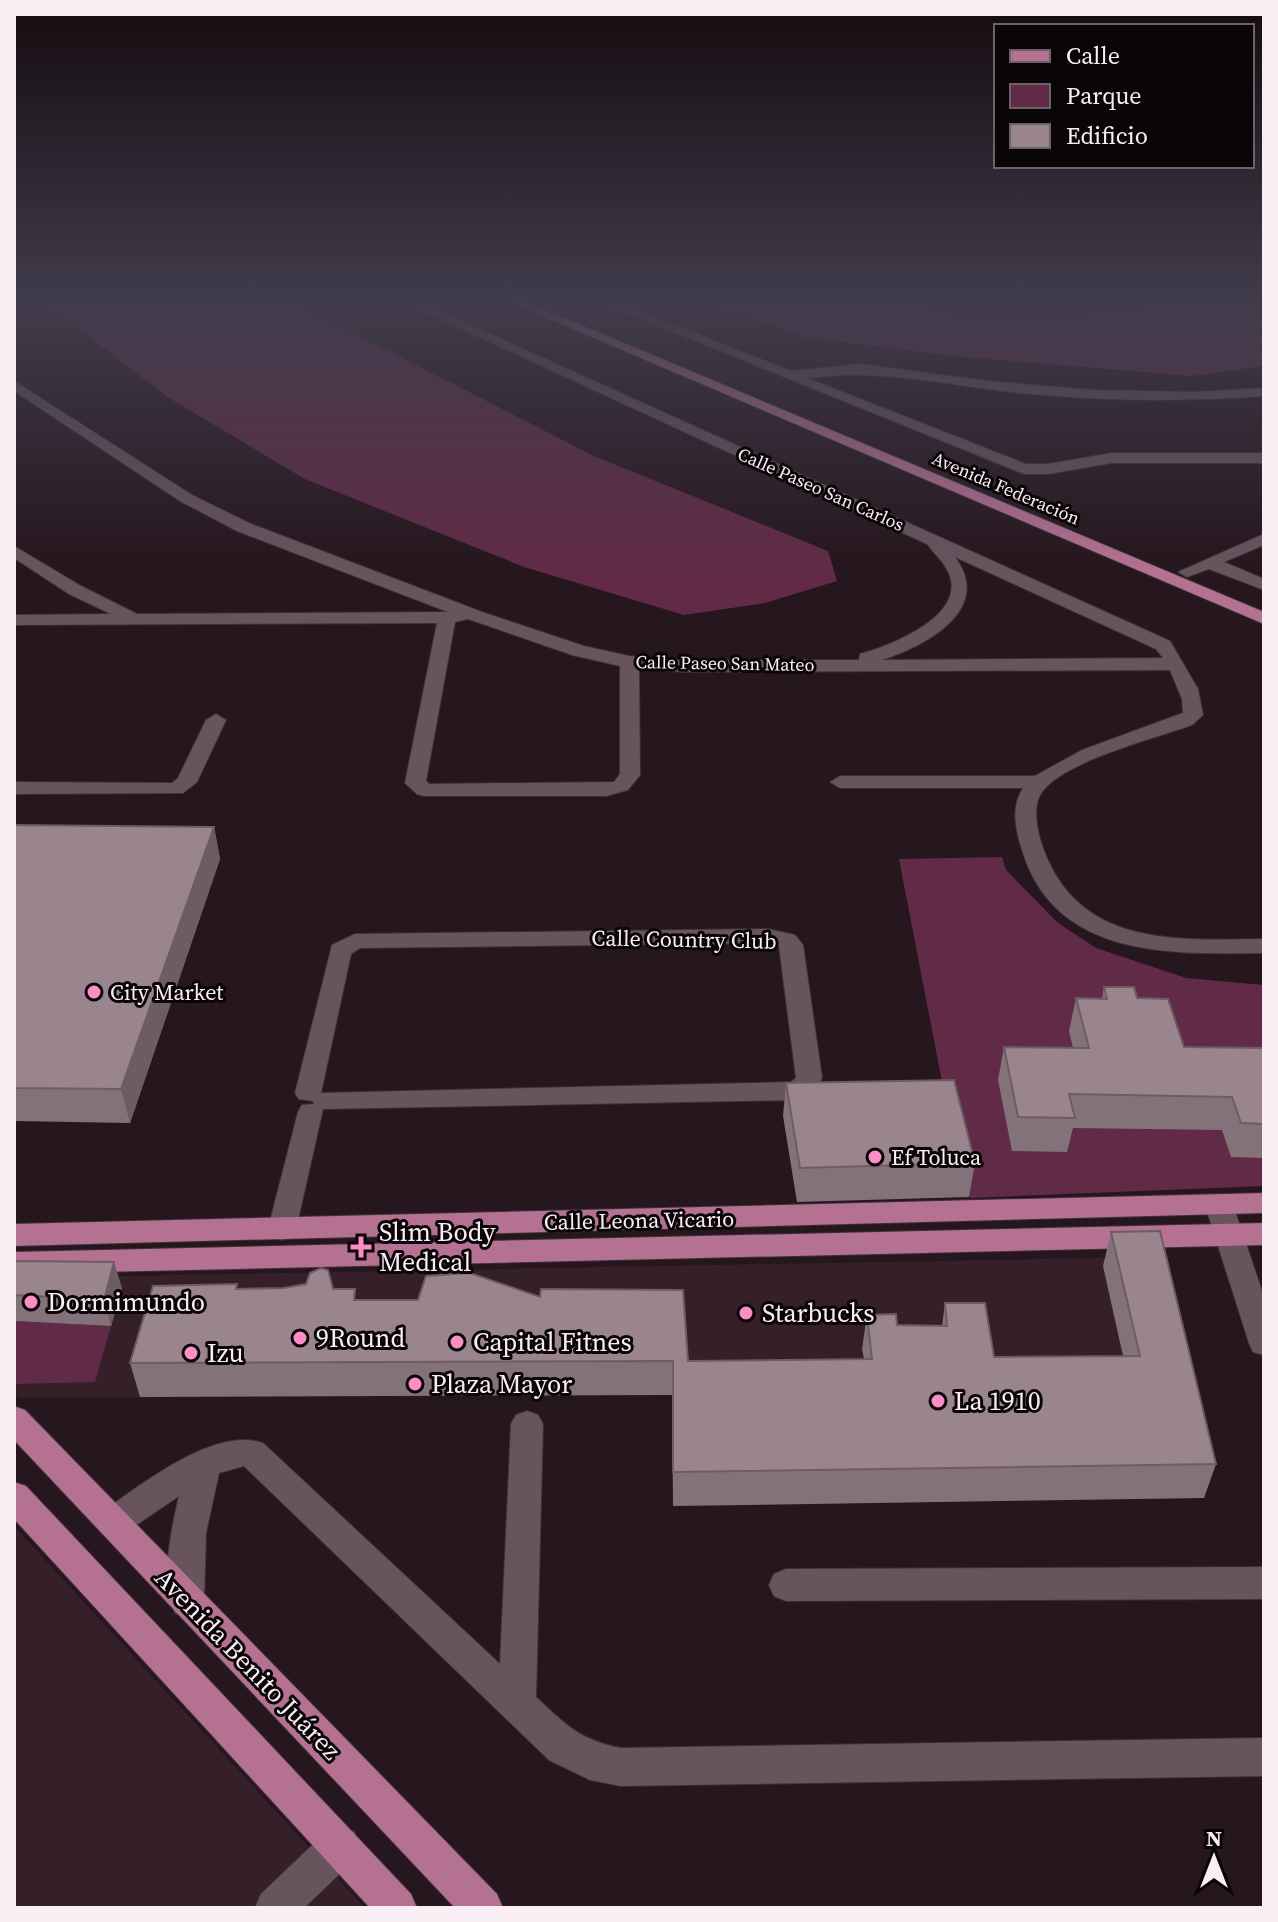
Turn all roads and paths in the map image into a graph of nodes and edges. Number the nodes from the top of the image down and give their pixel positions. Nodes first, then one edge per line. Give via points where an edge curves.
1 (21, 390) edge
2 (602, 390) edge
3 (723, 390) edge
4 (823, 390) edge
5 (1042, 390) edge
6 (1264, 392) edge
7 (1264, 458) edge
8 (931, 539) junction
9 (1264, 539) edge
10 (14, 551) edge
11 (1210, 563) junction
12 (1187, 572) dead end
13 (1011, 576) junction
14 (960, 583) junction
15 (1264, 585) edge
16 (476, 616) junction
17 (447, 618) junction
18 (136, 619) junction
19 (1264, 619) edge
20 (14, 620) edge
21 (922, 637) junction
22 (629, 662) junction
23 (1176, 664) junction
24 (835, 665) junction
25 (951, 665) junction
26 (216, 720) dead end
27 (840, 782) dead end
28 (1040, 782) junction
29 (14, 788) edge
30 (1264, 946) edge
31 (315, 1102) junction
32 (1264, 1203) edge
33 (1219, 1205) junction
34 (282, 1229) junction
35 (696, 1233) junction
36 (1264, 1234) edge
37 (14, 1235) edge
38 (1231, 1236) junction
39 (14, 1263) edge
40 (1264, 1343) edge
41 (14, 1419) edge
42 (527, 1424) dead end
43 (205, 1466) junction
44 (14, 1496) edge
45 (114, 1522) junction
46 (1264, 1583) edge
47 (786, 1585) dead end
48 (187, 1602) junction
49 (517, 1705) junction
50 (1264, 1757) edge
51 (340, 1846) junction
52 (275, 1908) edge
53 (397, 1908) edge
54 (483, 1908) edge

1 - 16 street via 213,513
2 - 8 street, Calle Paseo San Carlos
3 - 19 main road, Avenida Federación
4 - 7 street via 1024,469 1112,458
5 - 6 street via 1197,398
8 - 13 street, Calle Paseo San Carlos
8 - 14 street, Calle Paseo San Carlos
9 - 11 street
10 - 18 street, Calle Paseo San Mateo via 75,590
11 - 12 street
11 - 15 street
13 - 14 street
13 - 23 street, Calle Paseo San Carlos via 1155,640
14 - 21 street via 957,601
16 - 17 street, Calle Paseo San Mateo
16 - 22 street, Calle Paseo San Mateo
17 - 18 street, Calle Paseo San Mateo
17 - 22 street via 415,783 424,790 621,786 630,775
18 - 20 street, Calle Paseo San Mateo
21 - 24 street via 883,654
21 - 25 street via 926,648
22 - 24 street, Calle Paseo San Mateo
23 - 25 street, Calle Paseo San Mateo
23 - 28 street via 1194,703 1193,715 1066,766
24 - 25 street, Calle Paseo San Mateo
26 - 29 street via 183,787
27 - 28 street
28 - 30 street via 1028,796 1025,819 1032,849 1072,911 1140,942
31 - 31 street, Calle Country Club via 795,1091 809,1078 791,945 768,936 355,941 340,950
31 - 34 street, Calle Country Club
32 - 33 main road, Calle Leona Vicario
33 - 35 main road, Calle Leona Vicario
33 - 38 street
34 - 35 main road, Calle Leona Vicario
34 - 37 main road, Calle Leona Vicario
35 - 38 main road, Calle Leona Vicario
35 - 39 main road, Calle Leona Vicario
36 - 38 main road, Calle Leona Vicario
38 - 40 street
41 - 45 main road, Avenida Benito Juárez
42 - 49 street
43 - 45 street
43 - 48 street via 187,1545
43 - 49 street via 235,1451 252,1453
44 - 51 main road
45 - 48 main road, Avenida Benito Juárez
46 - 47 street
48 - 54 main road, Avenida Benito Juárez
49 - 50 street via 562,1747 590,1761 621,1767
51 - 52 street
51 - 53 main road

